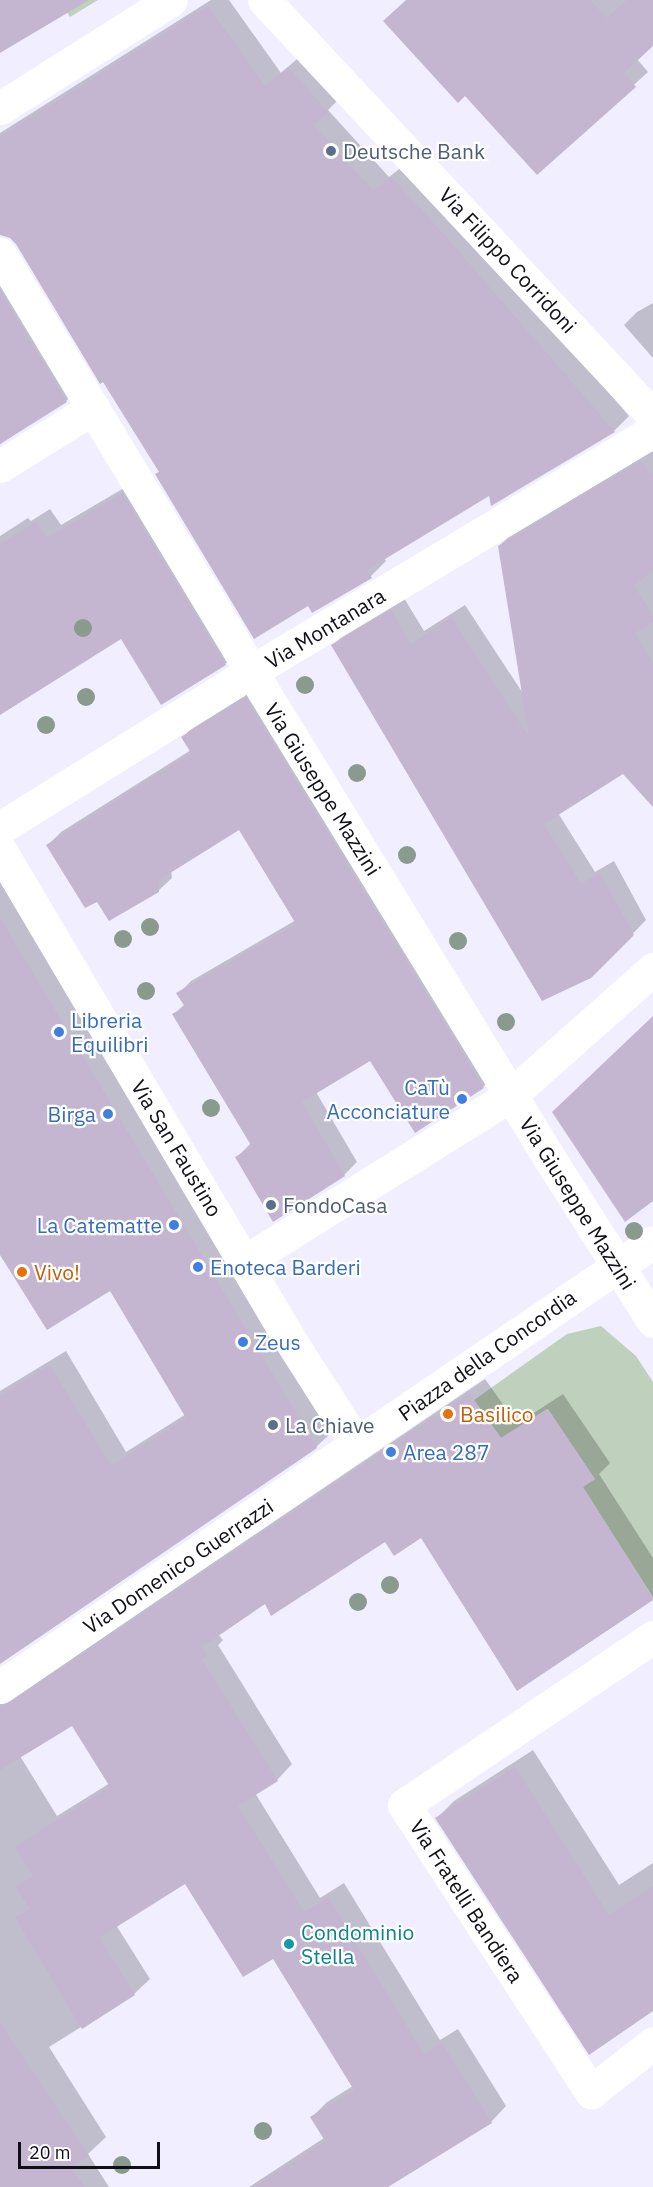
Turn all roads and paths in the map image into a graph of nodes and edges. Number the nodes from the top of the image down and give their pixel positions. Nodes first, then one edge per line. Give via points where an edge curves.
1 (171, 0) edge
2 (264, 0) edge
3 (0, 108) edge
4 (0, 254) edge
5 (93, 408) junction
6 (653, 416) edge
7 (653, 431) edge
8 (0, 466) edge
9 (252, 671) junction
10 (0, 828) edge
11 (0, 850) edge
12 (653, 969) edge
13 (511, 1095) junction
14 (653, 1242) edge
15 (244, 1262) junction
16 (617, 1266) junction
17 (653, 1321) edge
18 (357, 1445) junction
19 (653, 1637) edge
20 (0, 1687) edge
21 (653, 2043) edge

1 - 3 street
2 - 6 street, Via Filippo Corridoni
4 - 5 street, Via Giuseppe Mazzini
5 - 8 street
5 - 9 street, Via Giuseppe Mazzini
7 - 9 street, Via Montanara
9 - 10 street, Via Montanara
9 - 13 street, Via Giuseppe Mazzini
11 - 15 street, Via San Faustino
12 - 13 street
13 - 15 street
13 - 16 street, Via Giuseppe Mazzini
14 - 16 street, Piazza della Concordia
15 - 18 street, Via San Faustino
16 - 17 street, Via Giuseppe Mazzini
16 - 18 street, Piazza della Concordia
18 - 20 street, Via Domenico Guerrazzi
19 - 21 street, Via Fratelli Bandiera via 404,1805 591,2092

